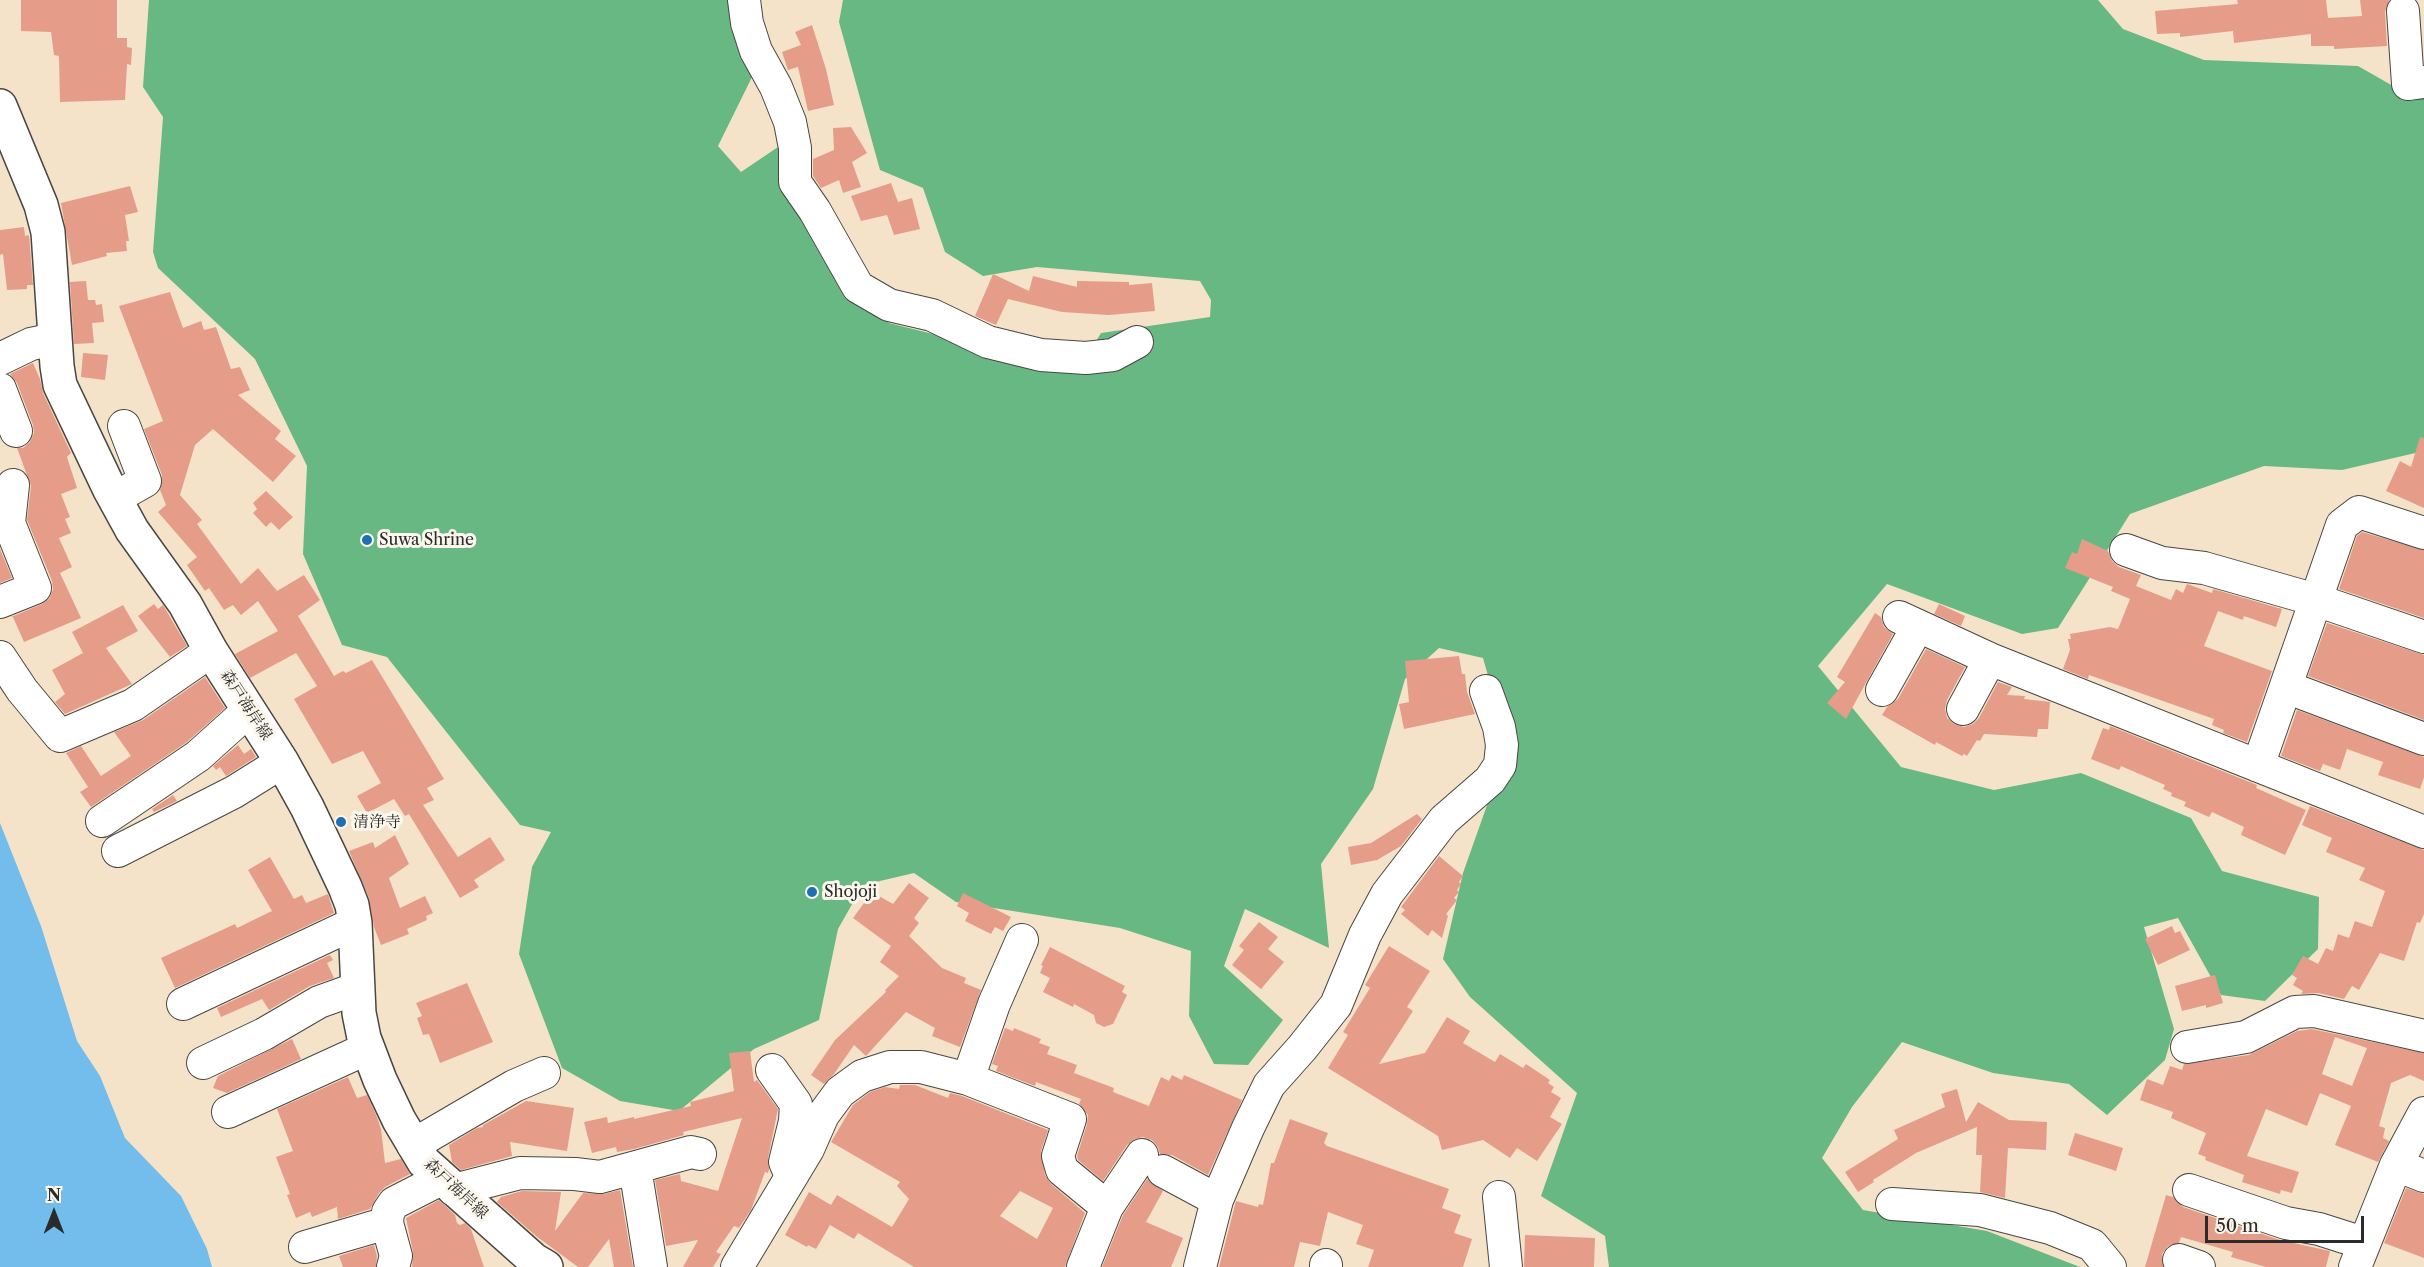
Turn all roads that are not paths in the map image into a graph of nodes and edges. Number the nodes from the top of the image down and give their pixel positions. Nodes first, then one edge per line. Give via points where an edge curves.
1 (744, 0) edge
2 (2403, 11) dead end
3 (2424, 82) edge
4 (0, 106) edge
5 (55, 339) junction
6 (1137, 342) dead end
7 (0, 359) edge
8 (0, 389) edge
9 (124, 426) dead end
10 (16, 431) dead end
11 (13, 485) dead end
12 (115, 498) junction
13 (2424, 532) edge
14 (2126, 550) dead end
15 (2316, 600) junction
16 (0, 602) edge
17 (2424, 637) edge
18 (211, 651) junction
19 (0, 657) edge
20 (1990, 659) junction
21 (2286, 687) junction
22 (1882, 690) dead end
23 (1486, 691) dead end
24 (1964, 709) dead end
25 (249, 710) junction
26 (2424, 739) edge
27 (282, 762) junction
28 (2258, 766) junction
29 (102, 821) dead end
30 (2424, 832) edge
31 (118, 851) dead end
32 (355, 922) junction
33 (1022, 940) dead end
34 (358, 988) junction
35 (183, 1004) dead end
36 (2424, 1036) edge
37 (2187, 1047) dead end
38 (368, 1048) junction
39 (203, 1063) dead end
40 (772, 1070) dead end
41 (544, 1073) dead end
42 (968, 1078) junction
43 (228, 1112) dead end
44 (2424, 1113) edge
45 (413, 1145) junction
46 (700, 1154) dead end
47 (635, 1168) junction
48 (2410, 1171) edge
49 (791, 1174) junction
50 (448, 1184) junction
51 (2189, 1190) dead end
52 (1499, 1197) dead end
53 (1217, 1200) junction
54 (1892, 1204) dead end
55 (1107, 1207) junction
56 (387, 1223) junction
57 (305, 1246) dead end
58 (2361, 1260) edge
59 (537, 1265) edge
60 (393, 1267) edge
61 (651, 1267) edge
62 (737, 1267) edge
63 (754, 1267) edge
64 (1083, 1267) edge
65 (1200, 1267) edge
66 (1506, 1267) edge
67 (2110, 1267) edge

1 - 6 street via 756,51 790,122 795,182 858,287 889,305 932,315 988,342 1041,355 1113,355
2 - 3 street via 2408,84
4 - 5 main road, 森戸海岸線 via 48,232
5 - 7 street via 31,344
5 - 12 main road, 森戸海岸線 via 60,385
8 - 10 street
9 - 12 street via 145,482
11 - 16 street via 9,523 35,588
12 - 18 main road, 森戸海岸線
13 - 15 street via 2359,512 2342,525
14 - 15 street via 2162,563 2204,568
15 - 17 street
15 - 21 street
18 - 19 street via 133,705 60,736
18 - 25 main road, 森戸海岸線
20 - 22 street via 1908,622
20 - 24 street
20 - 28 street
21 - 26 street
21 - 28 street
23 - 53 street via 1502,745 1500,765 1490,780 1444,820 1387,894 1336,1005 1269,1085
25 - 27 main road, 森戸海岸線
25 - 29 street via 198,756
27 - 31 street via 234,792
27 - 32 main road, 森戸海岸線 via 345,887
28 - 30 street
32 - 34 main road, 森戸海岸線
32 - 35 street
33 - 42 street
34 - 38 main road, 森戸海岸線 via 359,1013
34 - 39 street via 320,1002
36 - 37 street via 2314,1011 2295,1012 2246,1037
38 - 43 street
38 - 45 main road, 森戸海岸線
40 - 49 street via 796,1104 785,1162
41 - 45 street via 514,1086
42 - 49 street via 921,1067 890,1067 862,1076 840,1092 823,1115 808,1149
42 - 55 street via 1070,1119 1058,1156 1062,1170
44 - 48 street
45 - 50 main road, 森戸海岸線 via 424,1162
46 - 47 street via 691,1152
47 - 50 street via 600,1177 520,1173
47 - 61 street
48 - 58 street
49 - 62 street
49 - 63 street via 798,1188
50 - 56 street via 394,1203
50 - 59 main road, 森戸海岸線
51 - 58 street via 2286,1223 2319,1229
52 - 66 street
53 - 55 street via 1152,1163
53 - 65 street
54 - 67 street via 1980,1210 2050,1228 2092,1245
55 - 64 street
56 - 57 street
56 - 60 street via 396,1256

